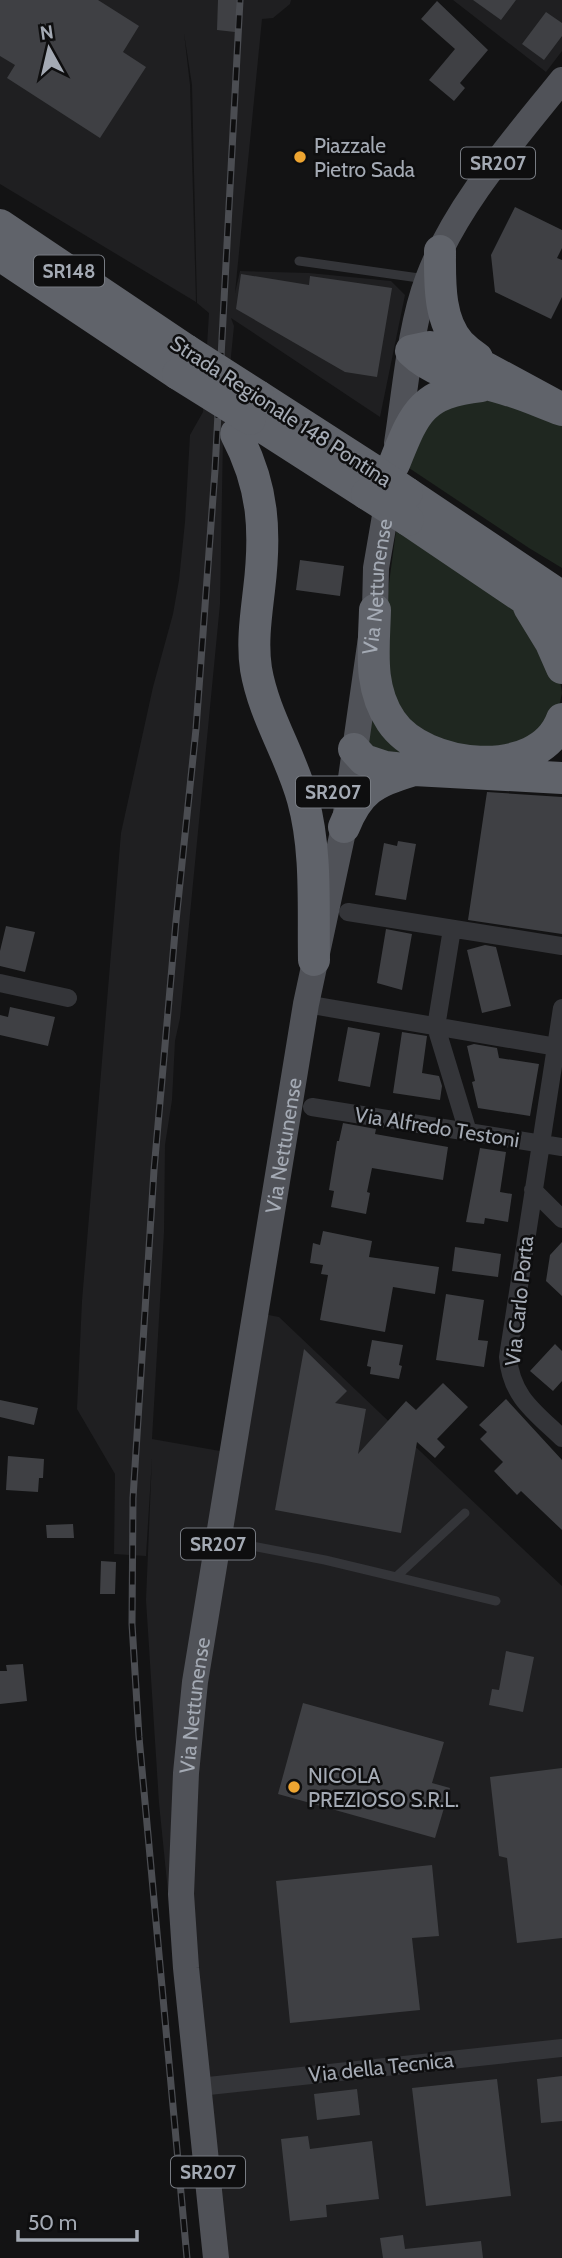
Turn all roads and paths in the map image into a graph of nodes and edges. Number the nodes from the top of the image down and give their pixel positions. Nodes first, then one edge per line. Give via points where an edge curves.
1 (562, 80) edge
2 (0, 225) edge
3 (440, 251) junction
4 (0, 255) edge
5 (299, 261) dead end
6 (428, 280) junction
7 (411, 351) junction
8 (182, 362) junction
9 (489, 368) junction
10 (562, 410) edge
11 (248, 417) junction
12 (378, 476) junction
13 (408, 507) junction
14 (505, 558) junction
15 (562, 585) edge
16 (523, 597) junction
17 (562, 597) edge
18 (367, 618) junction
19 (562, 624) edge
20 (562, 668) edge
21 (558, 739) edge
22 (354, 749) junction
23 (414, 771) junction
24 (562, 778) edge
25 (344, 827) junction
26 (348, 912) dead end
27 (452, 929) junction
28 (562, 946) edge
29 (314, 960) junction
30 (0, 983) edge
31 (68, 998) dead end
32 (306, 1004) junction
33 (562, 1008) edge
34 (436, 1027) junction
35 (559, 1048) edge
36 (312, 1107) dead end
37 (468, 1132) junction
38 (540, 1144) junction
39 (562, 1147) edge
40 (533, 1190) junction
41 (562, 1219) edge
42 (562, 1438) edge
43 (465, 1513) dead end
44 (219, 1539) junction
45 (397, 1577) junction
46 (496, 1601) dead end
47 (562, 2048) edge
48 (199, 2087) junction
49 (216, 2258) edge

1 - 3 main road, Via Nettunense / SR207 via 471,199
2 - 8 highway, Strada Regionale 148 Pontina / SR148
3 - 6 main road, Via Nettunense / SR207
3 - 9 highway via 440,286 449,324 458,342
4 - 8 highway, Strada Regionale 148 Pontina / SR148
5 - 6 lane
6 - 7 main road, Via Nettunense / SR207
7 - 9 highway via 445,348
7 - 10 highway via 441,372
7 - 12 main road, Via Nettunense / SR207
8 - 11 highway, Strada Regionale 148 Pontina / SR148, bridge
8 - 11 highway, bridge via 223,415
9 - 10 highway
10 - 12 highway via 483,386 454,389 420,411
11 - 12 highway, Strada Regionale 148 Pontina / SR148
11 - 29 highway via 263,550 256,668 307,818
12 - 13 highway, Strada Regionale 148 Pontina / SR148, bridge
12 - 18 main road, Via Nettunense / SR207 via 376,568
13 - 14 highway, Strada Regionale 148 Pontina / SR148
13 - 16 highway, Strada Regionale 148 Pontina / SR148
14 - 15 highway
14 - 17 highway, Strada Regionale 148 Pontina / SR148
16 - 19 highway, Strada Regionale 148 Pontina / SR148
16 - 20 highway
18 - 21 highway via 374,679 389,718 422,748 478,761 516,758
18 - 22 main road, Via Nettunense via 350,732
18 - 29 main road, SR207 via 323,864
22 - 23 highway via 376,765
22 - 25 main road, Via Nettunense / SR207
23 - 24 highway
23 - 25 highway via 386,779 365,792
25 - 29 main road, Via Nettunense / SR207
26 - 27 street
27 - 28 street
27 - 34 street
29 - 32 main road, Via Nettunense / SR207
30 - 31 street
32 - 34 street
32 - 44 main road, Via Nettunense / SR207
33 - 35 street, Via Carlo Porta
34 - 35 street
34 - 37 street
35 - 38 street, Via Carlo Porta
36 - 37 street, Via Alfredo Testoni
37 - 38 street, Via Alfredo Testoni
38 - 39 street, Via Alfredo Testoni
38 - 40 street, Via Carlo Porta
40 - 41 street
40 - 42 street, Via Carlo Porta via 509,1365 519,1395
43 - 45 lane
44 - 45 lane
44 - 48 main road, Via Nettunense / SR207 via 195,1682 181,1857 186,1968
45 - 46 lane
47 - 48 street, Via della Tecnica
48 - 49 main road, Via Nettunense / SR207

